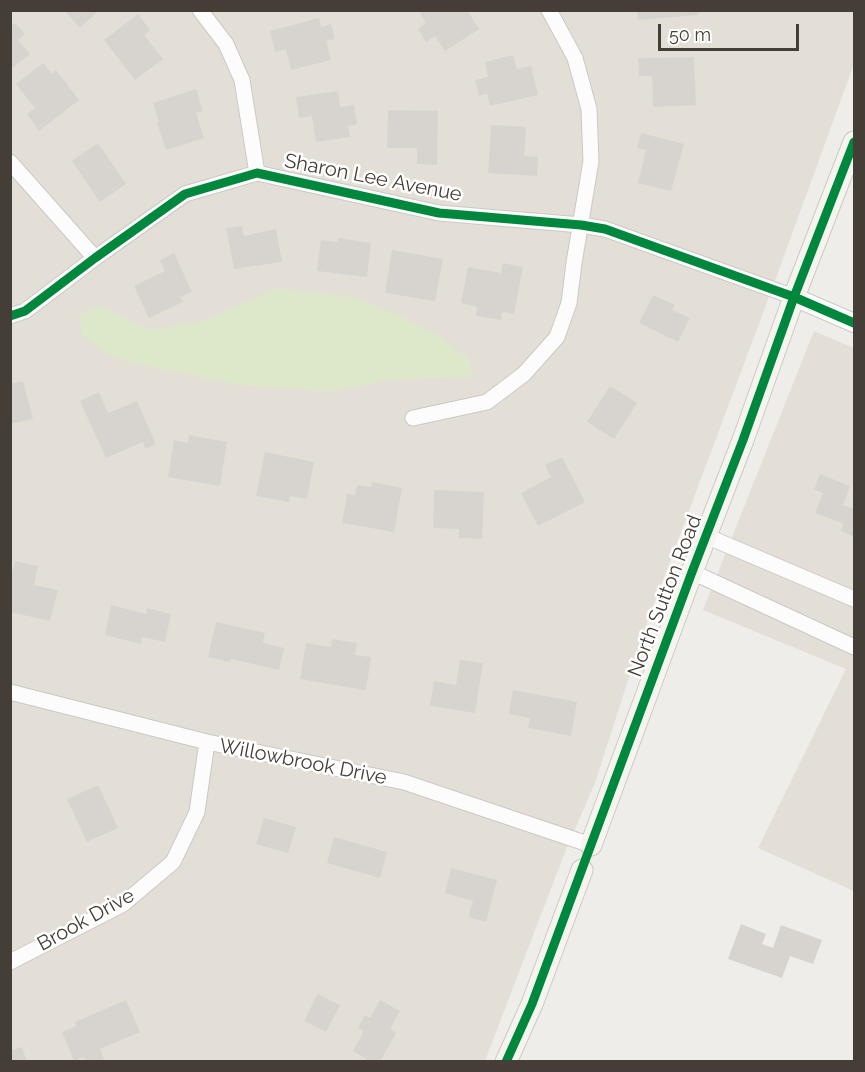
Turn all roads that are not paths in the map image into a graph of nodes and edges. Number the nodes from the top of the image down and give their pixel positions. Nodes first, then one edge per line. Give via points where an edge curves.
1 (200, 10) edge
2 (549, 10) edge
3 (855, 142) edge
4 (10, 162) edge
5 (257, 173) junction
6 (580, 225) junction
7 (95, 258) junction
8 (794, 297) junction
9 (10, 316) edge
10 (855, 322) edge
11 (413, 418) dead end
12 (706, 536) junction
13 (692, 572) junction
14 (855, 599) edge
15 (855, 647) edge
16 (10, 693) edge
17 (207, 742) junction
18 (591, 845) junction
19 (582, 870) joint
20 (10, 962) edge
21 (506, 1062) edge

1 - 5 street via 226,44 242,80
2 - 6 street via 575,58 589,109 591,161
3 - 8 main road, North Sutton Road
4 - 7 street
5 - 6 street, Sharon Lee Avenue via 439,213
5 - 7 street, Sharon Lee Avenue via 184,194
6 - 8 street, Sharon Lee Avenue via 605,229
6 - 11 street via 569,303 557,337 524,374 487,402
7 - 9 street, Sharon Lee Avenue via 25,311
8 - 10 street
8 - 12 main road, North Sutton Road
12 - 13 main road, North Sutton Road
12 - 14 street
13 - 15 street
13 - 18 main road, North Sutton Road
16 - 17 street, Willowbrook Drive
17 - 18 street, Willowbrook Drive via 404,782
17 - 20 street, Brook Drive via 197,812 173,862 123,904
18 - 19 street, North Sutton Road
19 - 21 main road, North Sutton Road

